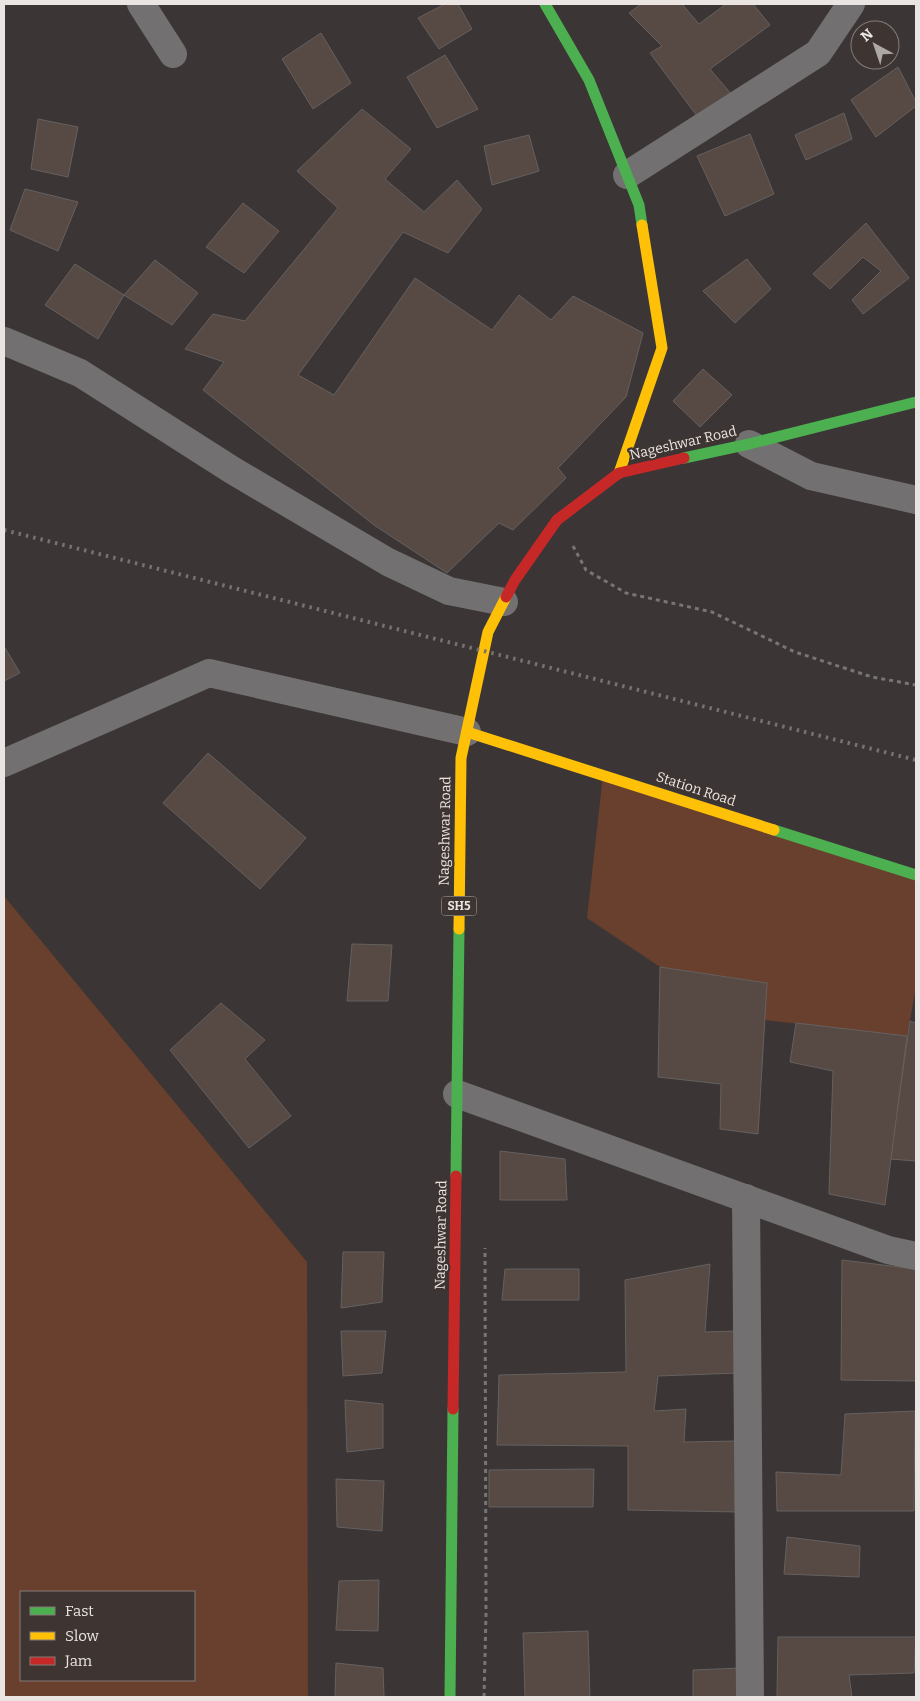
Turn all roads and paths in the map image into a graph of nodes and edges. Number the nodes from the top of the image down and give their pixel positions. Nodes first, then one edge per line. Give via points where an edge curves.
1 (140, 4) edge
2 (545, 4) edge
3 (850, 4) edge
4 (173, 54) dead end
5 (627, 176) junction
6 (4, 341) edge
7 (916, 402) edge
8 (749, 444) junction
9 (619, 473) junction
10 (916, 500) edge
11 (557, 520) junction
12 (504, 602) junction
13 (916, 685) edge
14 (467, 732) junction
15 (4, 763) edge
16 (916, 875) edge
17 (457, 1094) junction
18 (746, 1198) junction
19 (485, 1239) dead end
20 (916, 1256) edge
21 (450, 1697) edge
22 (484, 1697) edge
23 (750, 1697) edge

1 - 4 street
2 - 5 main road via 589,80
3 - 5 street via 818,53
5 - 9 main road via 639,205 662,348
6 - 12 street via 80,373 232,470 388,562 449,591
7 - 8 main road, Nageshwar Road / SH5
8 - 9 main road, Nageshwar Road / SH5
8 - 10 street via 811,476
9 - 11 main road, Nageshwar Road / SH5
11 - 12 main road, Nageshwar Road / SH5 via 515,580
11 - 13 path via 586,570 626,593 712,612 795,652 872,677
12 - 14 main road, Nageshwar Road / SH5 via 488,632
14 - 15 street via 209,673
14 - 16 main road, Station Road
14 - 17 main road, Nageshwar Road / SH5 via 461,758
17 - 18 street
17 - 21 main road, Nageshwar Road / SH5
18 - 20 street via 888,1250
18 - 23 street
19 - 22 path

